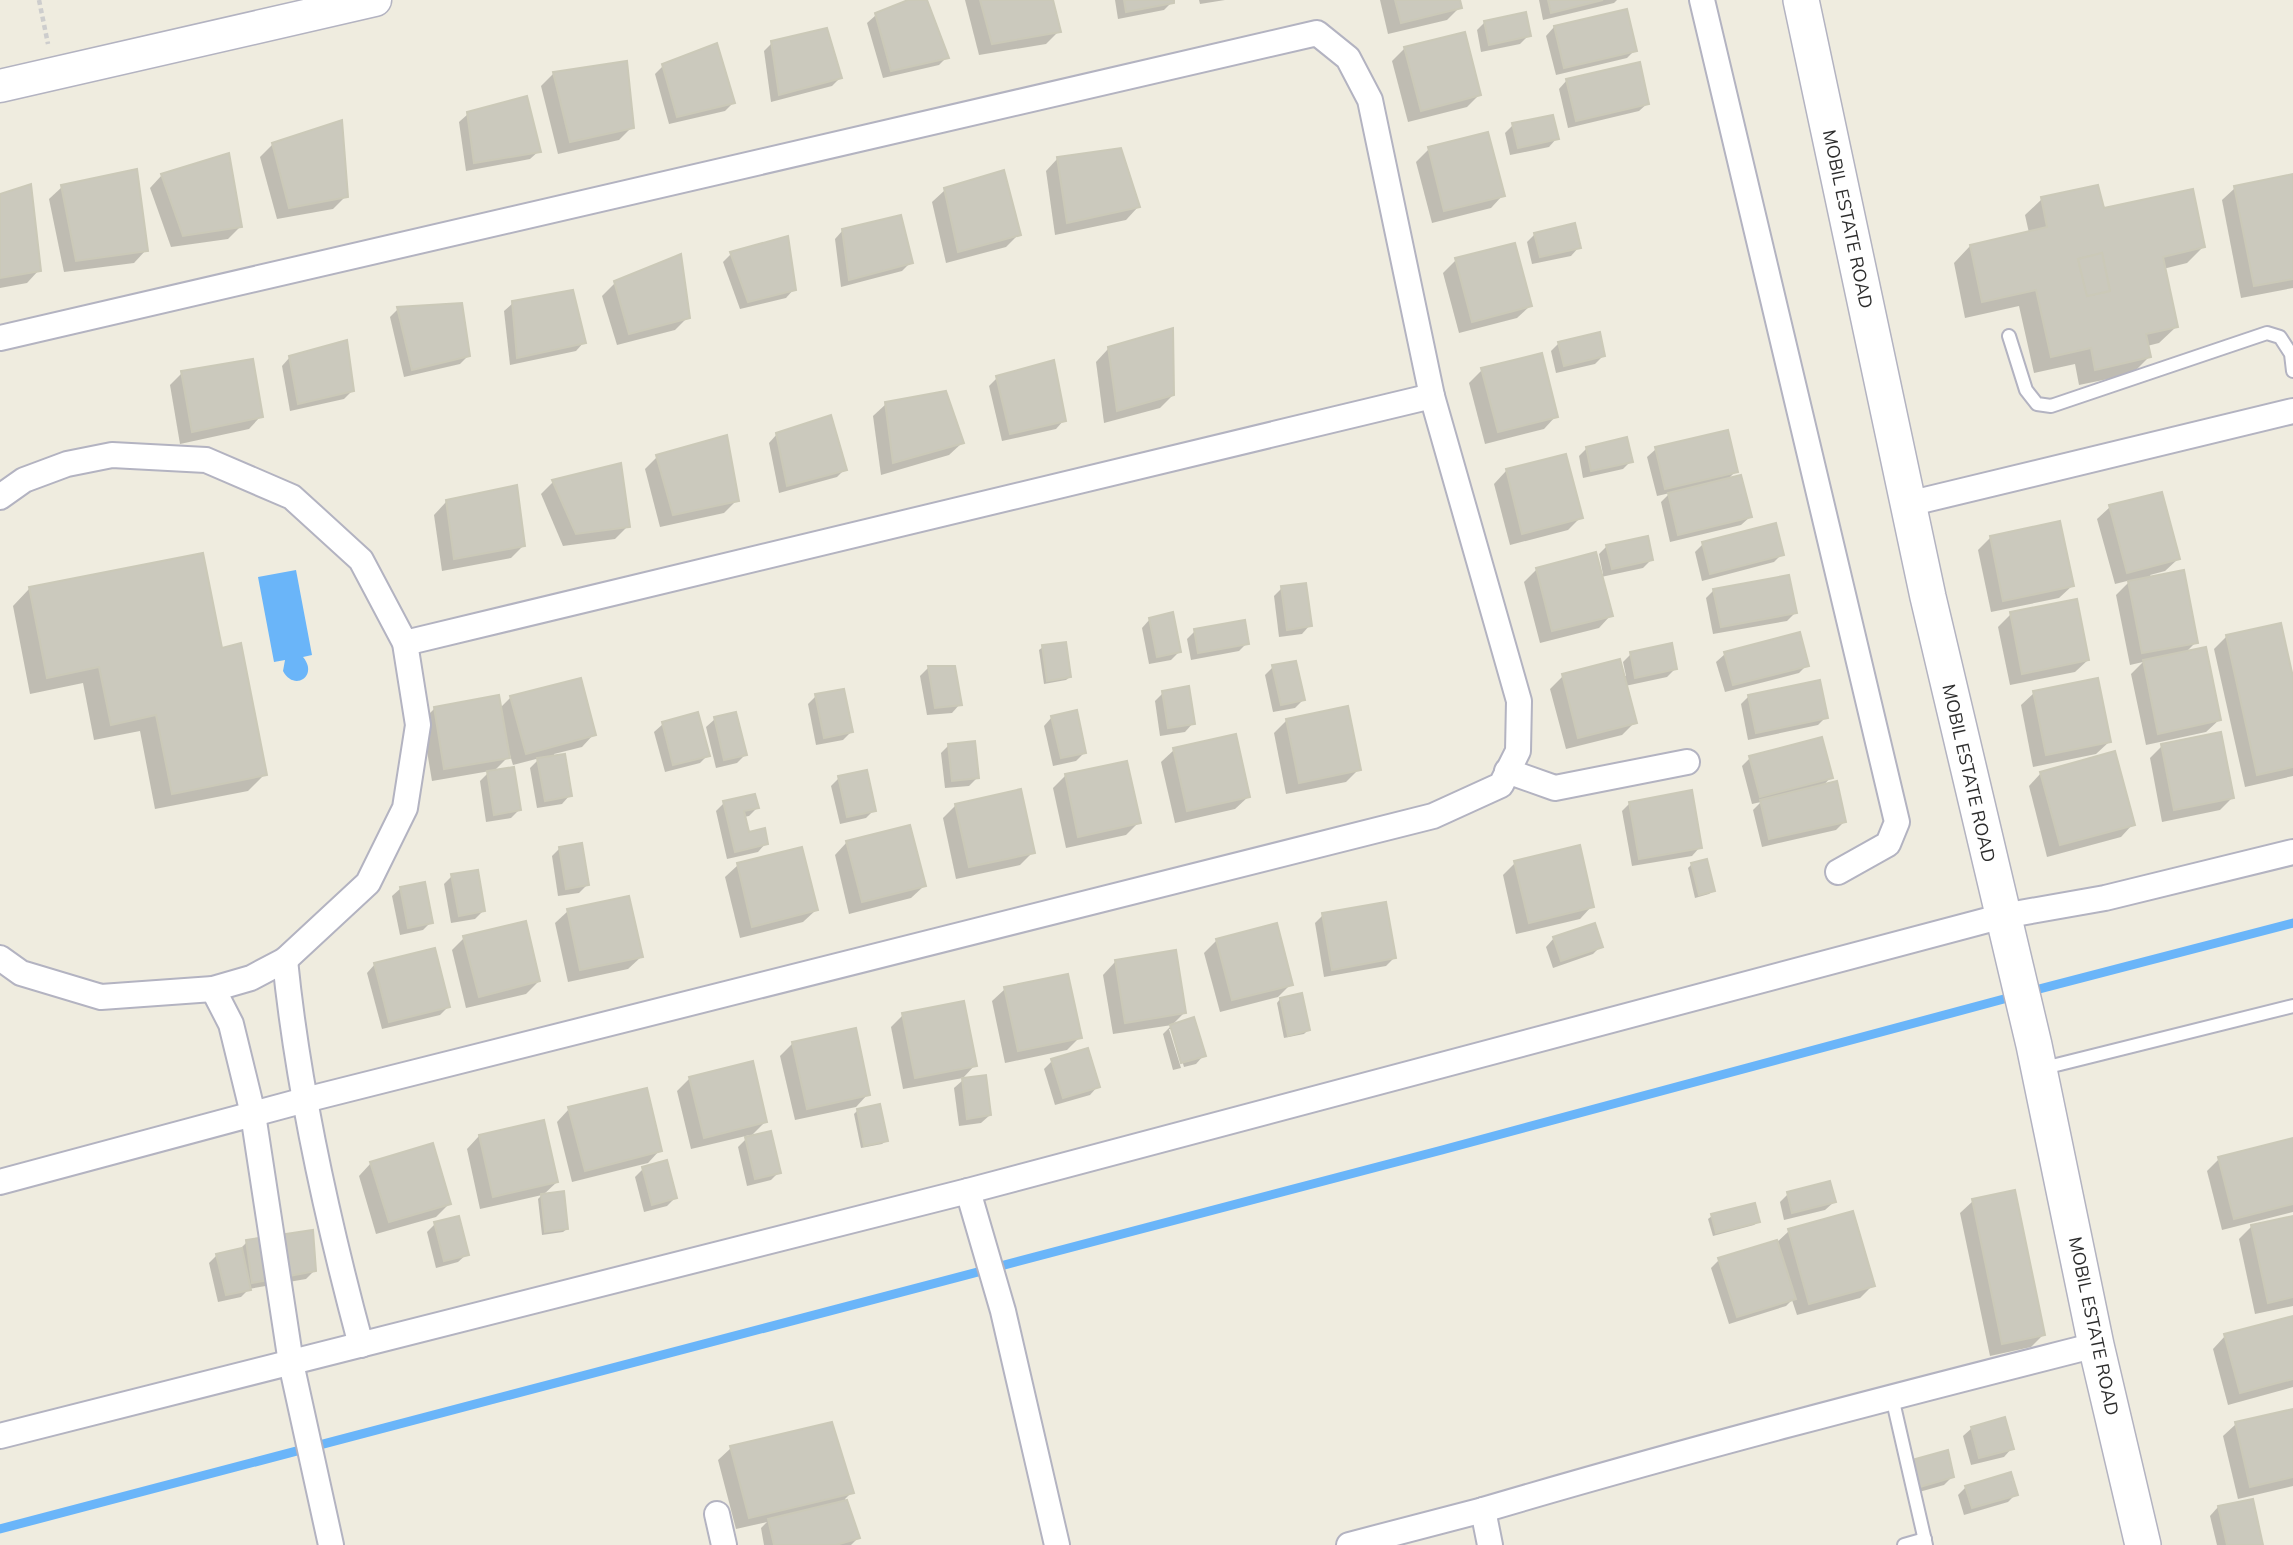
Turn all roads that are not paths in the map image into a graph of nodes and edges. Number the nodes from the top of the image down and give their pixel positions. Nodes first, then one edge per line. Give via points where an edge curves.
1 (375, 0) edge
2 (1702, 0) edge
3 (1801, 0) edge
4 (0, 86) edge
5 (2009, 336) dead end
6 (0, 338) edge
7 (2293, 371) edge
8 (1432, 396) junction
9 (2293, 411) edge
10 (0, 497) edge
11 (1908, 504) junction
12 (405, 643) junction
13 (1687, 762) dead end
14 (1507, 771) junction
15 (2293, 852) edge
16 (1838, 872) dead end
17 (2003, 916) junction
18 (0, 958) edge
19 (285, 960) junction
20 (212, 989) junction
21 (2293, 1006) edge
22 (2037, 1058) junction
23 (305, 1100) junction
24 (253, 1114) junction
25 (0, 1182) edge
26 (968, 1191) junction
27 (360, 1345) junction
28 (2096, 1345) junction
29 (291, 1363) junction
30 (1892, 1397) junction
31 (0, 1436) edge
32 (1483, 1510) junction
33 (717, 1514) dead end
34 (1926, 1542) edge
35 (331, 1545) edge
36 (724, 1545) edge
37 (1057, 1545) edge
38 (1349, 1545) edge
39 (1490, 1545) edge
40 (1904, 1545) edge
41 (2143, 1545) edge

1 - 4 street
2 - 16 street via 1897,822 1888,844
3 - 11 main road, MOBIL ESTATE ROAD
5 - 7 lane via 2026,390 2037,404 2051,406 2267,333 2280,337 2291,354
6 - 8 street via 1317,33 1348,58 1370,100
8 - 12 street
8 - 14 street via 1519,701 1518,751
9 - 11 street
10 - 12 street via 24,480 56,468 112,455 206,460 292,496 361,560
11 - 17 main road, MOBIL ESTATE ROAD
12 - 19 street via 418,725 405,808 368,883
13 - 14 street via 1555,788
14 - 23 street via 1501,785 1433,816
15 - 17 street via 2105,898
17 - 22 main road, MOBIL ESTATE ROAD
17 - 26 street
18 - 20 street via 21,973 101,997
19 - 20 street via 251,978
19 - 23 street
20 - 24 street via 231,1024
21 - 22 lane
22 - 28 main road, MOBIL ESTATE ROAD
23 - 24 street
23 - 27 street
24 - 25 street
24 - 29 street
26 - 27 street
26 - 37 street via 1003,1311
27 - 29 street
28 - 30 street
28 - 41 main road, MOBIL ESTATE ROAD
29 - 31 street
29 - 35 street
30 - 32 street
30 - 34 lane
32 - 38 street
32 - 39 street
33 - 36 street
34 - 40 lane

